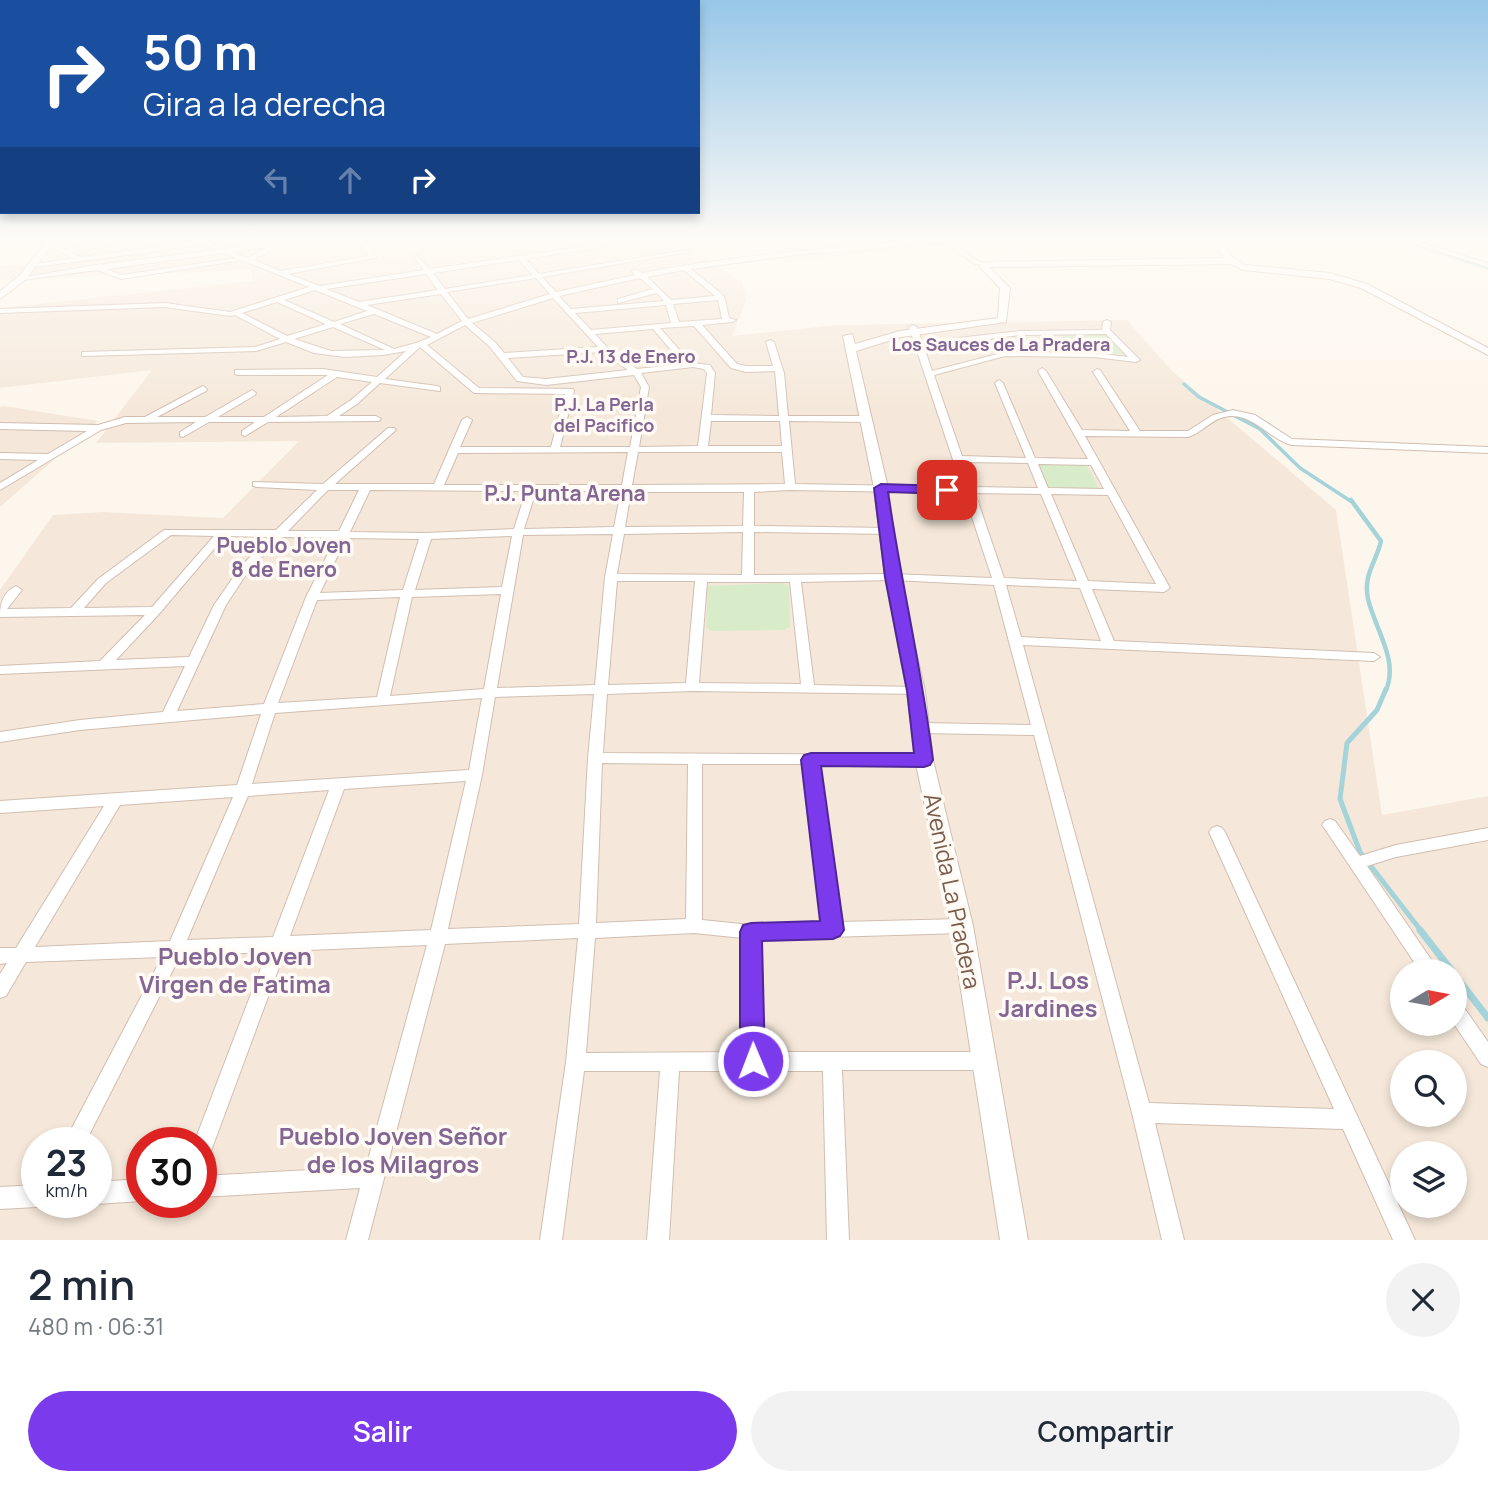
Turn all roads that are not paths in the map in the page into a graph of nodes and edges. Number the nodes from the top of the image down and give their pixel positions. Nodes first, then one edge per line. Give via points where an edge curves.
1 (292, 296) edge
2 (336, 296) edge
3 (413, 296) edge
4 (447, 296) edge
5 (550, 296) edge
6 (558, 296) edge
7 (639, 296) edge
8 (664, 296) edge
9 (719, 296) edge
10 (1004, 296) edge
11 (1383, 296) edge
12 (721, 298) junction
13 (279, 300) junction
14 (671, 302) junction
15 (356, 305) junction
16 (595, 309) junction
17 (0, 311) edge
18 (374, 311) junction
19 (572, 311) junction
20 (237, 313) junction
21 (467, 323) junction
22 (696, 323) junction
23 (334, 325) junction
24 (675, 325) junction
25 (655, 327) junction
26 (1107, 327) joint
27 (590, 332) junction
28 (1055, 333) junction
29 (436, 335) junction
30 (916, 335) junction
31 (289, 340) junction
32 (770, 342) dead end
33 (419, 345) junction
34 (604, 349) junction
35 (392, 350) junction
36 (1488, 352) edge
37 (85, 354) dead end
38 (1072, 354) junction
39 (501, 356) junction
40 (689, 366) junction
41 (779, 368) junction
42 (1042, 371) dead end
43 (238, 372) dead end
44 (1097, 372) dead end
45 (638, 373) junction
46 (929, 374) junction
47 (334, 375) junction
48 (376, 381) junction
49 (999, 383) dead end
50 (203, 389) dead end
51 (437, 389) dead end
52 (252, 393) dead end
53 (706, 418) junction
54 (784, 418) junction
55 (329, 419) junction
56 (376, 419) dead end
57 (866, 419) junction
58 (145, 420) junction
59 (206, 420) junction
60 (267, 420) junction
61 (467, 420) dead end
62 (0, 426) edge
63 (98, 428) junction
64 (391, 429) dead end
65 (246, 433) dead end
66 (1081, 433) junction
67 (183, 434) dead end
68 (1138, 434) junction
69 (555, 449) junction
70 (634, 449) junction
71 (703, 449) junction
72 (788, 449) junction
73 (454, 450) junction
74 (1488, 450) edge
75 (0, 456) edge
76 (50, 457) junction
77 (958, 459) junction
78 (1032, 461) junction
79 (1096, 462) junction
80 (257, 484) dead end
81 (438, 486) junction
82 (0, 487) edge
83 (325, 487) junction
84 (366, 487) junction
85 (628, 487) junction
86 (790, 487) junction
87 (532, 488) junction
88 (881, 488) junction
89 (749, 489) junction
90 (969, 491) junction
91 (1044, 491) junction
92 (1110, 492) junction
93 (749, 529) junction
94 (887, 531) junction
95 (518, 532) junction
96 (620, 532) junction
97 (222, 533) junction
98 (279, 534) junction
99 (343, 535) junction
100 (426, 536) junction
101 (611, 577) junction
102 (892, 577) junction
103 (748, 578) junction
104 (701, 579) junction
105 (795, 579) junction
106 (999, 580) junction
107 (1084, 586) junction
108 (16, 590) dead end
109 (509, 590) junction
110 (407, 595) junction
111 (313, 597) junction
112 (76, 610) junction
113 (0, 611) edge
114 (155, 611) junction
115 (1015, 641) junction
116 (1109, 644) junction
117 (1374, 657) dead end
118 (193, 661) junction
119 (103, 666) junction
120 (0, 670) edge
121 (692, 687) junction
122 (601, 688) junction
123 (808, 688) junction
124 (916, 691) junction
125 (490, 693) junction
126 (383, 698) junction
127 (269, 709) junction
128 (168, 716) junction
129 (920, 728) junction
130 (1038, 730) junction
131 (0, 737) edge
132 (595, 758) junction
133 (695, 759) junction
134 (811, 760) junction
135 (924, 760) junction
136 (475, 775) junction
137 (339, 784) junction
138 (243, 792) junction
139 (115, 800) junction
140 (0, 807) edge
141 (1330, 824) dead end
142 (1217, 832) dead end
143 (1485, 839) edge
144 (1363, 861) junction
145 (694, 926) junction
146 (962, 926) junction
147 (587, 930) junction
148 (833, 930) junction
149 (751, 932) junction
150 (438, 937) junction
151 (279, 943) junction
152 (176, 947) junction
153 (0, 956) edge
154 (20, 956) junction
155 (1423, 959) edge
156 (0, 990) edge
157 (1467, 1027) edge
158 (1488, 1058) edge
159 (753, 1061) junction
160 (832, 1061) junction
161 (985, 1061) junction
162 (576, 1062) junction
163 (670, 1062) junction
164 (1142, 1113) junction
165 (1348, 1119) junction
166 (82, 1127) edge
167 (210, 1127) edge
168 (373, 1177) junction
169 (217, 1186) edge
170 (21, 1197) edge
171 (0, 1198) edge
172 (358, 1240) edge
173 (551, 1240) edge
174 (658, 1240) edge
175 (838, 1240) edge
176 (1014, 1240) edge
177 (1173, 1240) edge
178 (1404, 1240) edge

1 - 13 street
2 - 15 street
3 - 15 street
4 - 21 street
5 - 21 street
6 - 19 street
7 - 16 street
8 - 14 street
9 - 12 street
10 - 30 street via 1003,320
11 - 36 street
12 - 14 street
12 - 22 street via 729,320
13 - 20 street
13 - 23 street
14 - 16 street
14 - 24 street
15 - 18 street
16 - 19 street
17 - 20 street via 165,305
18 - 23 street
18 - 29 street
19 - 27 street
20 - 31 street
21 - 29 street
21 - 39 street
22 - 24 street
22 - 41 street via 734,366
23 - 31 street
23 - 35 street
24 - 25 street
25 - 27 street
25 - 40 street
26 - 28 street
26 - 38 street via 1136,360
27 - 34 street
28 - 30 street
28 - 38 street
29 - 33 street
30 - 46 street
30 - 57 street, Avenida La Pradera via 850,342
31 - 35 street via 331,354
31 - 37 street via 254,350
32 - 41 street
33 - 35 street
33 - 48 street
33 - 69 street via 477,391 570,391
34 - 39 street
34 - 45 street
38 - 46 street via 1006,354
39 - 45 street via 517,377 530,381
40 - 45 street
40 - 53 street via 704,366 711,373
41 - 54 street
42 - 66 street
43 - 47 street
44 - 68 street
45 - 70 street via 645,387
46 - 77 street
47 - 48 street
47 - 60 street
48 - 51 street
48 - 55 street
49 - 78 street
50 - 58 street
52 - 59 street
53 - 54 street
53 - 71 street
54 - 57 street
54 - 72 street
55 - 56 street
55 - 60 street
57 - 88 street, Avenida La Pradera
58 - 59 street
58 - 63 street
59 - 60 street
59 - 67 street
60 - 65 street
61 - 73 street
62 - 63 street
63 - 76 street
64 - 83 street
66 - 68 street
66 - 79 street
68 - 74 street via 1193,433 1211,418 1238,412 1292,442
69 - 70 street
69 - 73 street
70 - 71 street
70 - 85 street
71 - 72 street
72 - 86 street
73 - 81 street
75 - 76 street
76 - 82 street
77 - 78 street
77 - 90 street
78 - 79 street
78 - 91 street
79 - 92 street
80 - 83 street
81 - 84 street
81 - 87 street
83 - 84 street
83 - 98 street
84 - 99 street
85 - 87 street
85 - 89 street
85 - 96 street
86 - 88 street
86 - 89 street
87 - 95 street
88 - 90 street
88 - 94 street, Avenida La Pradera
89 - 93 street
90 - 91 street
90 - 106 street
91 - 92 street
91 - 107 street
92 - 107 street via 1164,588
93 - 94 street
93 - 96 street
93 - 103 street
94 - 102 street, Avenida La Pradera
95 - 96 street
95 - 100 street
95 - 109 street
96 - 101 street
97 - 98 street
97 - 112 street via 168,532 102,581
97 - 114 street
98 - 99 street
98 - 118 street via 245,568
99 - 100 street
99 - 111 street
100 - 110 street
101 - 104 street
101 - 122 street
102 - 105 street
102 - 106 street
102 - 124 street, Avenida La Pradera
103 - 104 street
103 - 105 street
104 - 121 street
105 - 123 street
106 - 107 street
106 - 115 street
107 - 116 street
108 - 113 street
109 - 110 street
109 - 125 street
110 - 111 street
110 - 126 street
111 - 127 street
112 - 113 street
112 - 114 street
114 - 119 street
115 - 116 street
115 - 130 street
116 - 117 street
118 - 119 street
118 - 128 street
119 - 120 street
121 - 122 street
121 - 123 street
122 - 125 street
122 - 132 street
123 - 124 street
124 - 129 street, Avenida La Pradera
125 - 126 street
125 - 136 street
126 - 127 street
127 - 128 street
127 - 138 street
128 - 131 street
129 - 130 street
129 - 135 street, Avenida La Pradera
130 - 164 street
132 - 133 street
132 - 147 street
133 - 134 street
133 - 145 street
134 - 135 street
134 - 148 street
135 - 146 street, Avenida La Pradera
136 - 137 street
136 - 150 street
137 - 138 street
137 - 151 street
138 - 139 street
138 - 152 street
139 - 140 street
139 - 154 street
141 - 144 street
142 - 165 street
143 - 144 street via 1396,851
144 - 155 street
145 - 147 street
145 - 149 street
146 - 148 street
146 - 161 street, Avenida La Pradera
147 - 150 street
147 - 162 street
148 - 149 street
149 - 159 street
150 - 151 street
150 - 168 street
151 - 152 street
151 - 167 street
152 - 154 street
152 - 166 street
153 - 154 street
154 - 156 street
157 - 158 street
159 - 160 street
159 - 163 street
160 - 161 street
160 - 175 street
161 - 176 street, Avenida La Pradera
162 - 163 street
162 - 173 street
163 - 174 street
164 - 165 street
164 - 177 street
165 - 178 street
168 - 169 street
168 - 172 street
170 - 171 street

